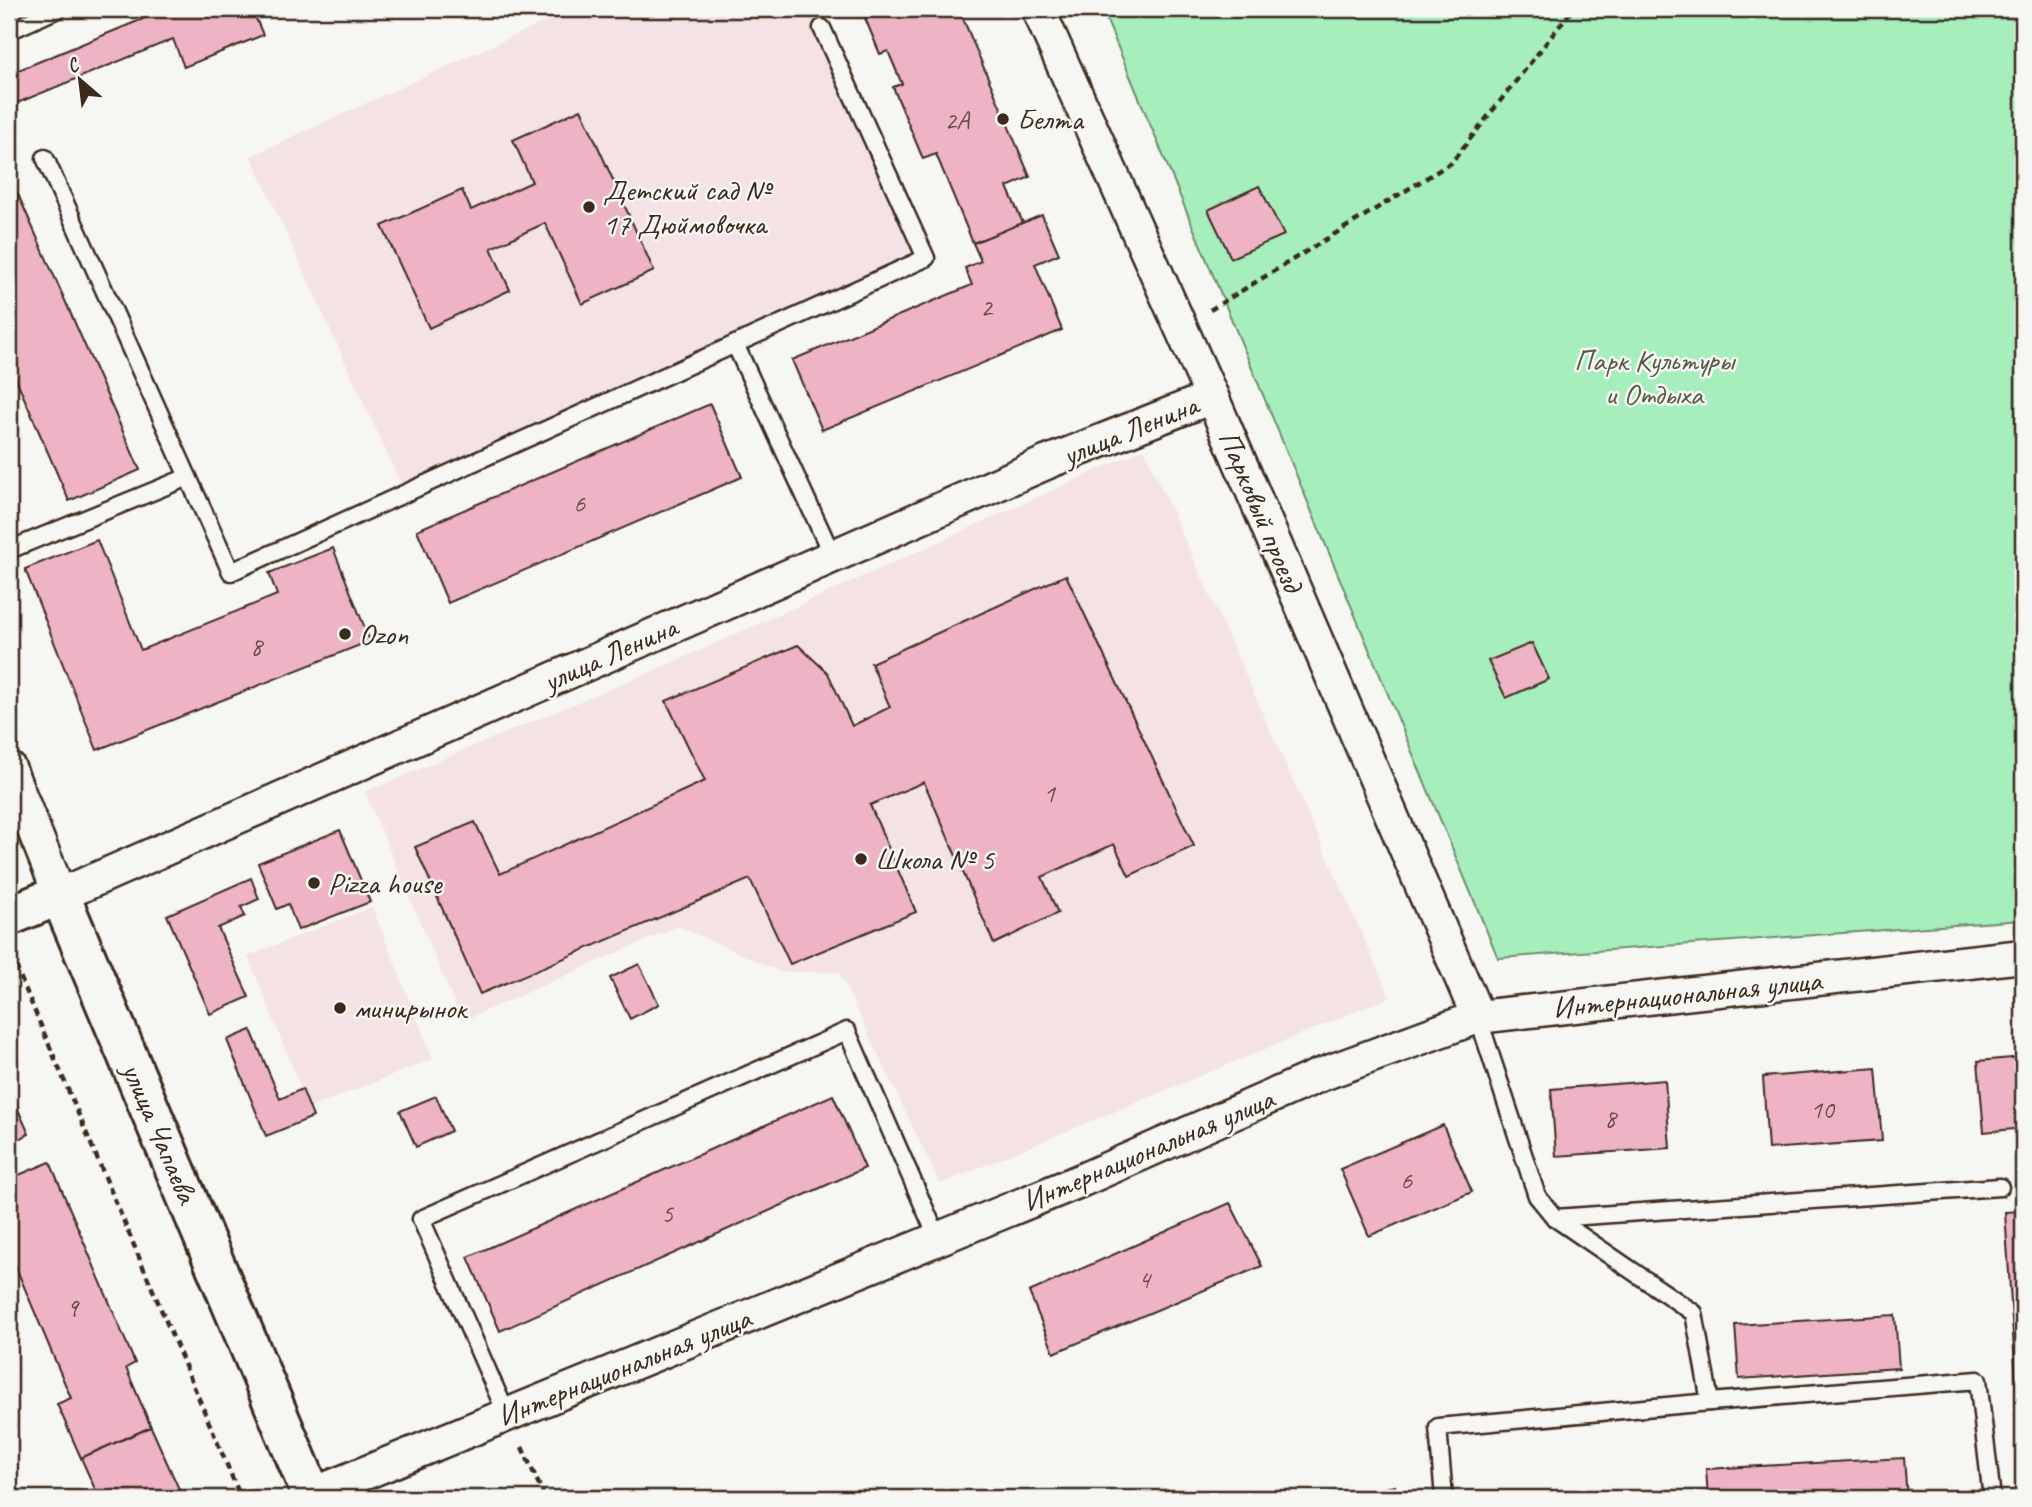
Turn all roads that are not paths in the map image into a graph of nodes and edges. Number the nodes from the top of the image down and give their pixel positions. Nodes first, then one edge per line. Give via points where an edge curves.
1 (58, 9) edge
2 (1038, 9) edge
3 (822, 28) dead end
4 (9, 31) edge
5 (45, 158) dead end
6 (735, 344) junction
7 (1212, 397) junction
8 (188, 477) junction
9 (9, 550) edge
10 (833, 556) junction
11 (9, 768) edge
12 (60, 895) junction
13 (9, 916) edge
14 (2023, 956) edge
15 (1478, 1017) junction
16 (2000, 1187) dead end
17 (1555, 1218) junction
18 (938, 1239) junction
19 (1710, 1402) junction
20 (507, 1415) junction
21 (312, 1497) edge
22 (1444, 1498) edge
23 (1992, 1498) edge

1 - 4 lane
2 - 7 street, Парковый проезд
3 - 6 lane via 926,258
5 - 8 lane
6 - 8 lane via 231,572
6 - 10 lane
7 - 10 street, улица Ленина
7 - 15 street, Парковый проезд
8 - 9 lane
10 - 12 street, улица Ленина
11 - 12 street, улица Чапаева
12 - 13 main road, улица Ленина
12 - 21 main road, улица Чапаева
14 - 15 street, Интернациональная улица
15 - 17 lane via 1537,1196
15 - 18 street, Интернациональная улица via 1320,1075
16 - 17 lane
17 - 19 lane via 1695,1313
18 - 20 street, Интернациональная улица
18 - 20 lane via 847,1031 421,1219
19 - 22 lane via 1438,1427
19 - 23 lane via 1978,1380
20 - 21 street, Интернациональная улица

